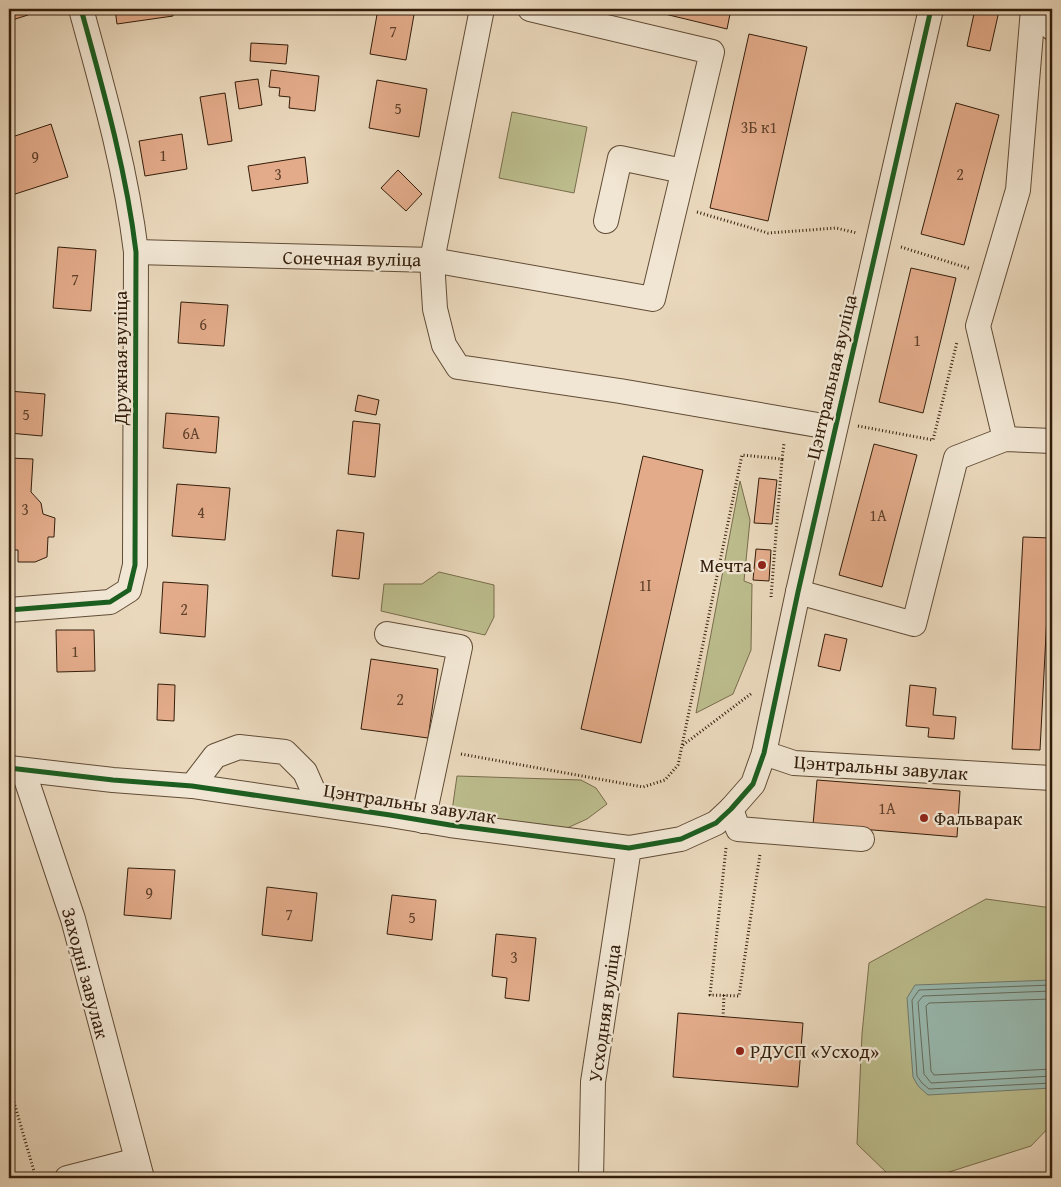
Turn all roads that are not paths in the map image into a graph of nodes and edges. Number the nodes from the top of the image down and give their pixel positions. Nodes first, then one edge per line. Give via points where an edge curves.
1 (81, 9) edge
2 (482, 9) edge
3 (530, 9) edge
4 (931, 9) edge
5 (1032, 9) edge
6 (1052, 28) edge
7 (683, 171) junction
8 (606, 221) dead end
9 (136, 252) junction
10 (432, 260) junction
11 (835, 428) junction
12 (1006, 439) junction
13 (1052, 441) edge
14 (798, 592) junction
15 (9, 610) edge
16 (387, 634) dead end
17 (764, 753) junction
18 (16, 769) edge
19 (1052, 778) edge
20 (192, 786) junction
21 (319, 804) junction
22 (735, 819) junction
23 (423, 821) junction
24 (862, 839) dead end
25 (629, 848) junction
26 (140, 1169) edge
27 (67, 1178) edge
28 (591, 1178) edge

1 - 9 street, Дружная вуліца via 109,107 130,206
2 - 10 street, Сонечная вуліца
3 - 7 street via 712,52
4 - 11 street, Цэнтральная вуліца via 866,232
5 - 6 street
5 - 12 street via 1018,190 978,326
7 - 8 street via 620,158
7 - 10 street via 652,299
9 - 10 street, Сонечная вуліца
9 - 15 street, Дружная вуліца via 135,565 129,590 110,602
10 - 11 street via 435,308 444,345 458,367
11 - 14 street, Цэнтральная вуліца
12 - 13 street
12 - 14 street via 956,458 914,624
14 - 17 street, Цэнтральная вуліца
16 - 23 street via 460,647
17 - 19 street, Цэнтральны завулак via 794,763
17 - 22 street, Цэнтральны завулак
18 - 20 street, Цэнтральны завулак
18 - 26 street, Заходні завулак via 73,919
20 - 21 street, Цэнтральны завулак
20 - 21 street via 216,756 239,748 285,752 305,772
21 - 23 street, Цэнтральны завулак
22 - 24 street via 763,831
22 - 25 street, Цэнтральны завулак via 716,823 681,839
23 - 25 street, Цэнтральны завулак
25 - 28 street, Усходняя вуліца via 593,1082
26 - 27 street

